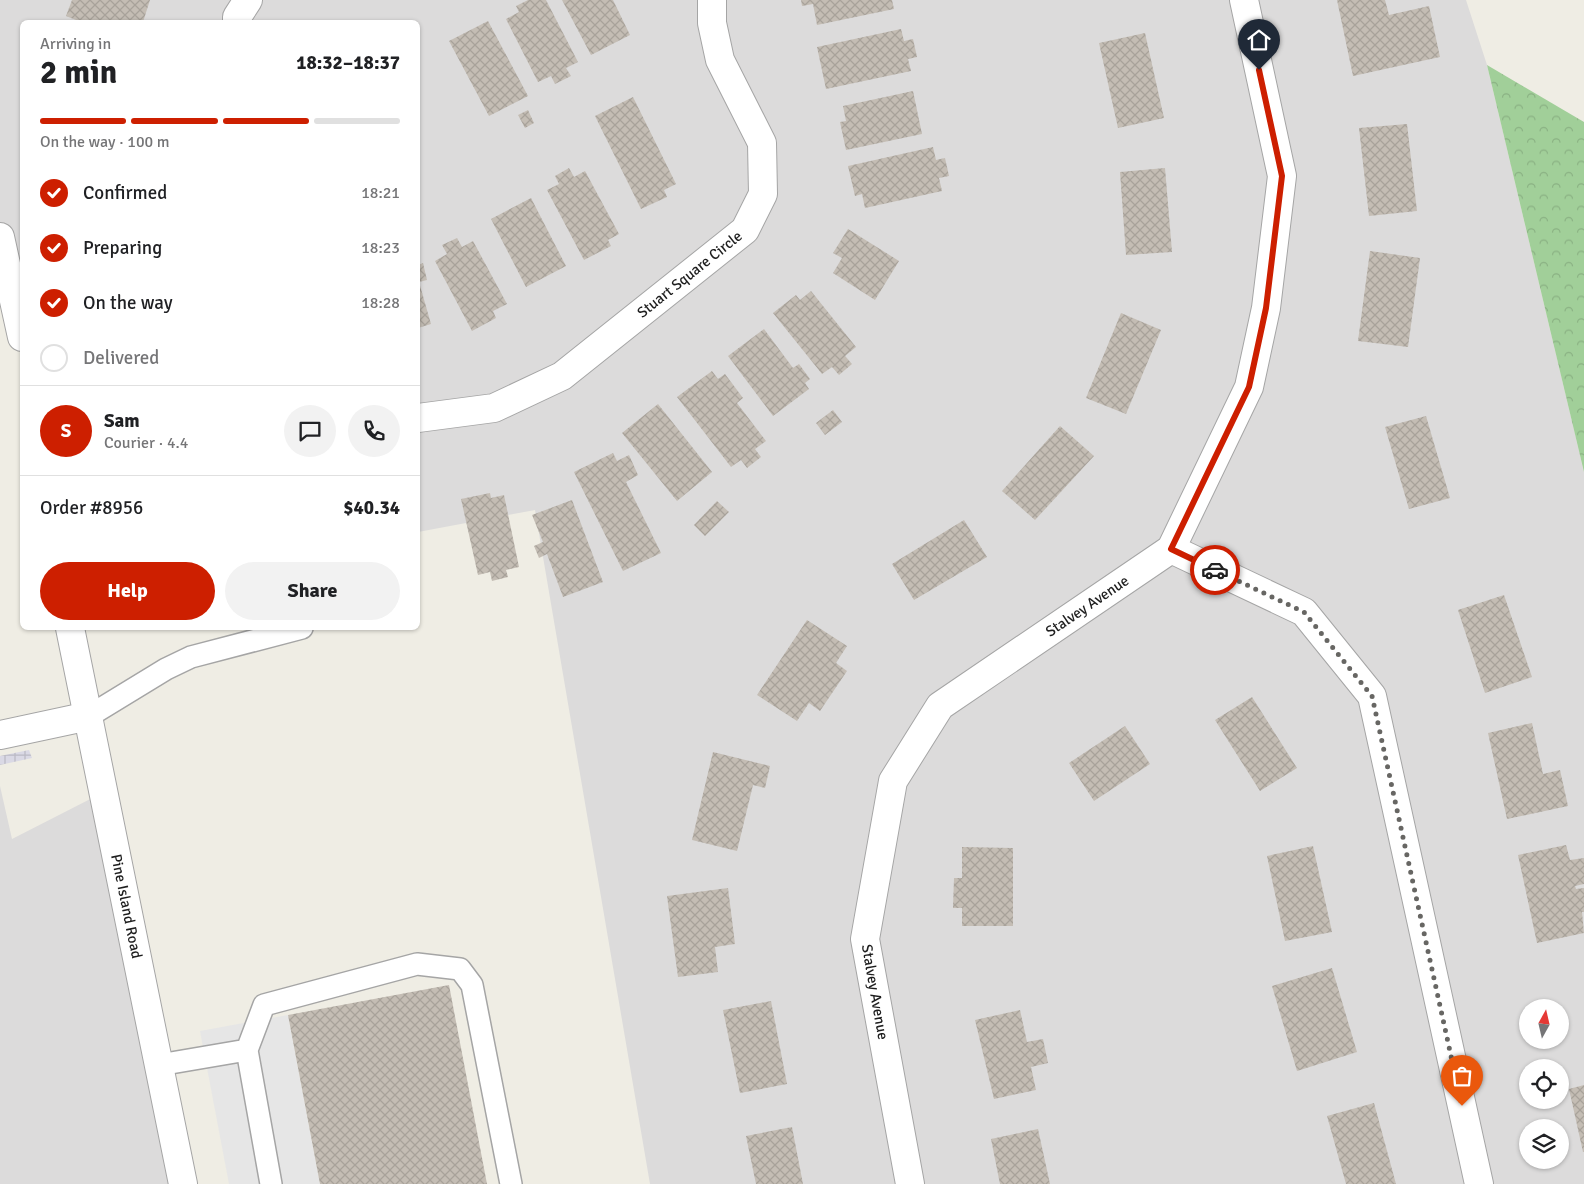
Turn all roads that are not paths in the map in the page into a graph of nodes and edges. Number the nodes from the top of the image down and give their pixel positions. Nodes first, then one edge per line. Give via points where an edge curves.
1 (248, 0) edge
2 (712, 0) edge
3 (1244, 0) edge
4 (237, 20) edge
5 (0, 237) edge
6 (20, 328) edge
7 (420, 418) edge
8 (1171, 549) junction
9 (70, 630) edge
10 (294, 630) edge
11 (88, 716) junction
12 (0, 735) edge
13 (246, 1050) junction
14 (159, 1065) junction
15 (183, 1184) edge
16 (271, 1184) edge
17 (511, 1184) edge
18 (910, 1184) edge
19 (1479, 1184) edge

1 - 4 street
2 - 7 street, Stuart Square Circle via 712,23 720,60 762,143 763,194 744,230 562,376 494,408
3 - 8 street via 1282,176 1266,308 1249,387
5 - 6 street
8 - 18 street, Stalvey Avenue via 940,706 893,781 865,939
8 - 19 street via 1304,612 1372,696
9 - 11 street, Pine Island Road
10 - 11 lane via 192,657
11 - 12 street
11 - 14 street, Pine Island Road
13 - 14 lane
13 - 16 lane
13 - 17 lane via 264,1005 417,964 460,969 472,985
14 - 15 street, Pine Island Road

